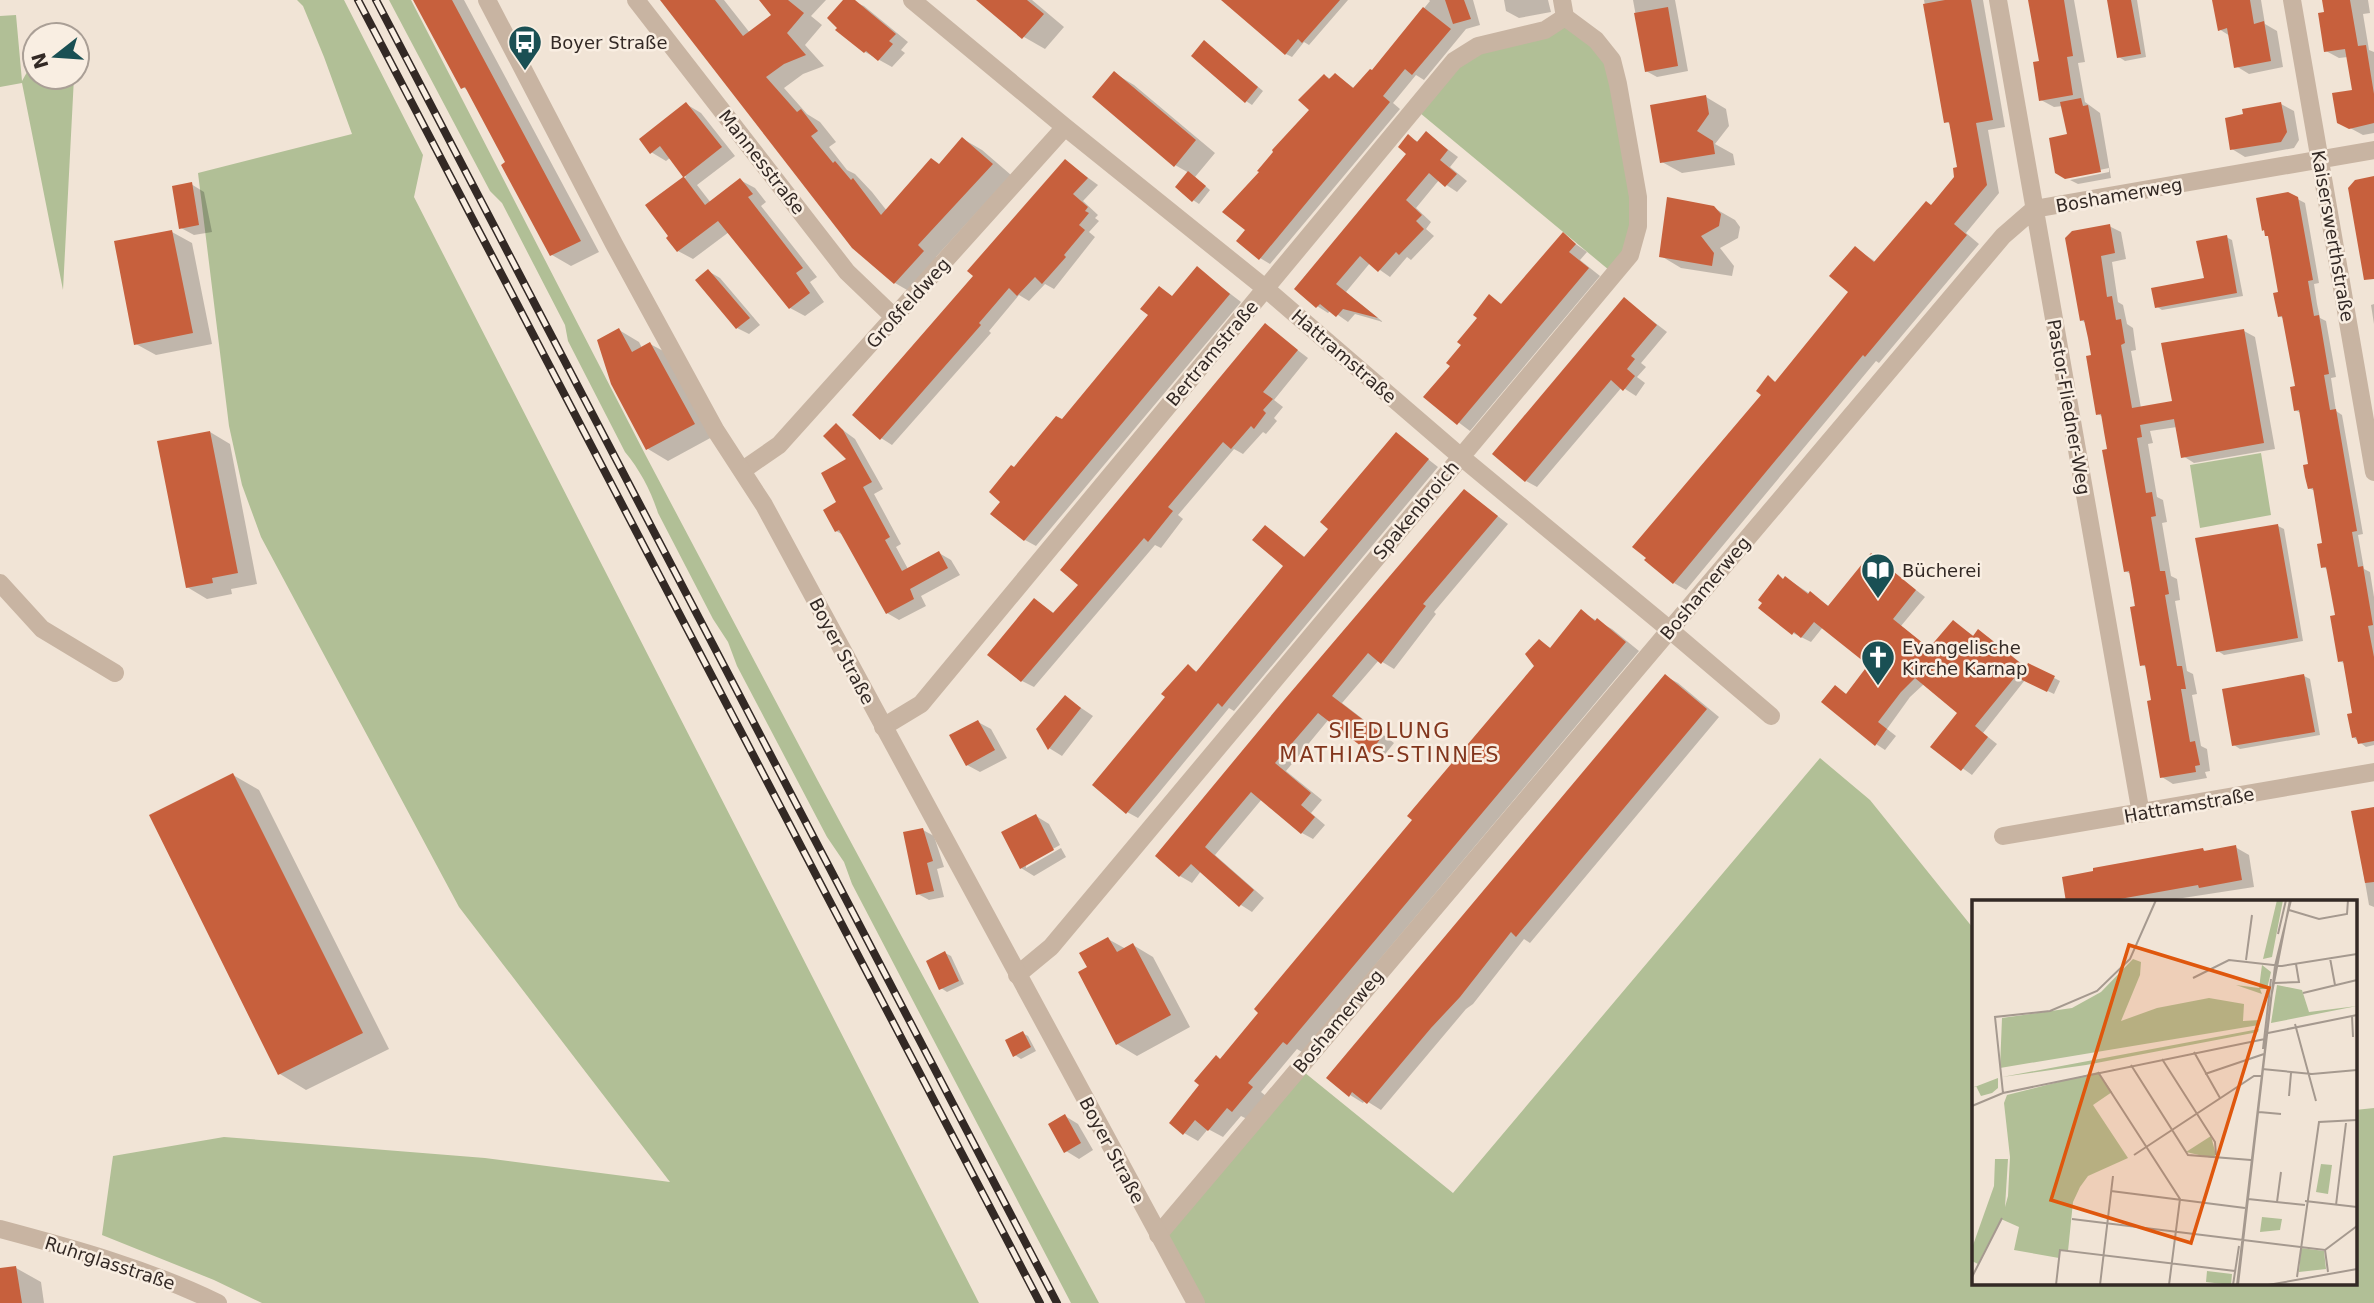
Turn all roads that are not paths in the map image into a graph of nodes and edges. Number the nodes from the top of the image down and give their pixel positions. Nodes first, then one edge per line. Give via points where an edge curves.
1 (487, 0) edge
2 (636, 0) edge
3 (912, 0) edge
4 (1998, 0) edge
5 (2292, 0) edge
6 (1563, 8) edge
7 (1065, 127) junction
8 (2374, 150) edge
9 (2320, 159) junction
10 (2034, 209) junction
11 (1265, 288) junction
12 (895, 318) junction
13 (1460, 456) junction
14 (743, 470) junction
15 (2374, 472) edge
16 (0, 583) edge
17 (1671, 630) junction
18 (115, 673) dead end
19 (1771, 716) dead end
20 (883, 727) junction
21 (2374, 772) edge
22 (2141, 814) junction
23 (2003, 836) dead end
24 (1017, 975) junction
25 (0, 1229) edge
26 (1158, 1235) junction
27 (218, 1303) edge
28 (1196, 1303) edge

1 - 14 street, Boyer Straße via 614,244
2 - 12 street, Mannesstraße via 847,272
3 - 7 street, Hattramstraße
4 - 10 street, Pastor-Fliedner-Weg
5 - 9 street, Kaiserswerthstraße
6 - 11 street, Bertramstraße via 1545,30 1478,46 1454,61
6 - 13 street, Spakenbroich via 1612,60 1638,197 1638,226 1630,255 1615,275
7 - 11 street, Hattramstraße
7 - 12 street, Großfeldweg
8 - 9 street, Boshamerweg
9 - 10 street, Boshamerweg
9 - 15 street, Kaiserswerthstraße
10 - 17 street, Boshamerweg via 2003,236
10 - 22 street, Pastor-Fliedner-Weg
11 - 13 street, Hattramstraße
11 - 20 street, Bertramstraße via 921,704
12 - 14 street, Großfeldweg via 779,445
13 - 17 street, Hattramstraße
13 - 24 street, Spakenbroich via 1051,947
14 - 20 street, Boyer Straße
16 - 18 street via 43,629
17 - 19 street, Hattramstraße
17 - 26 street, Boshamerweg
20 - 24 street, Boyer Straße
21 - 22 street, Hattramstraße
22 - 23 street, Hattramstraße
24 - 26 street, Boyer Straße
25 - 27 street, Ruhrglasstraße via 109,1258
26 - 28 street, Boyer Straße

